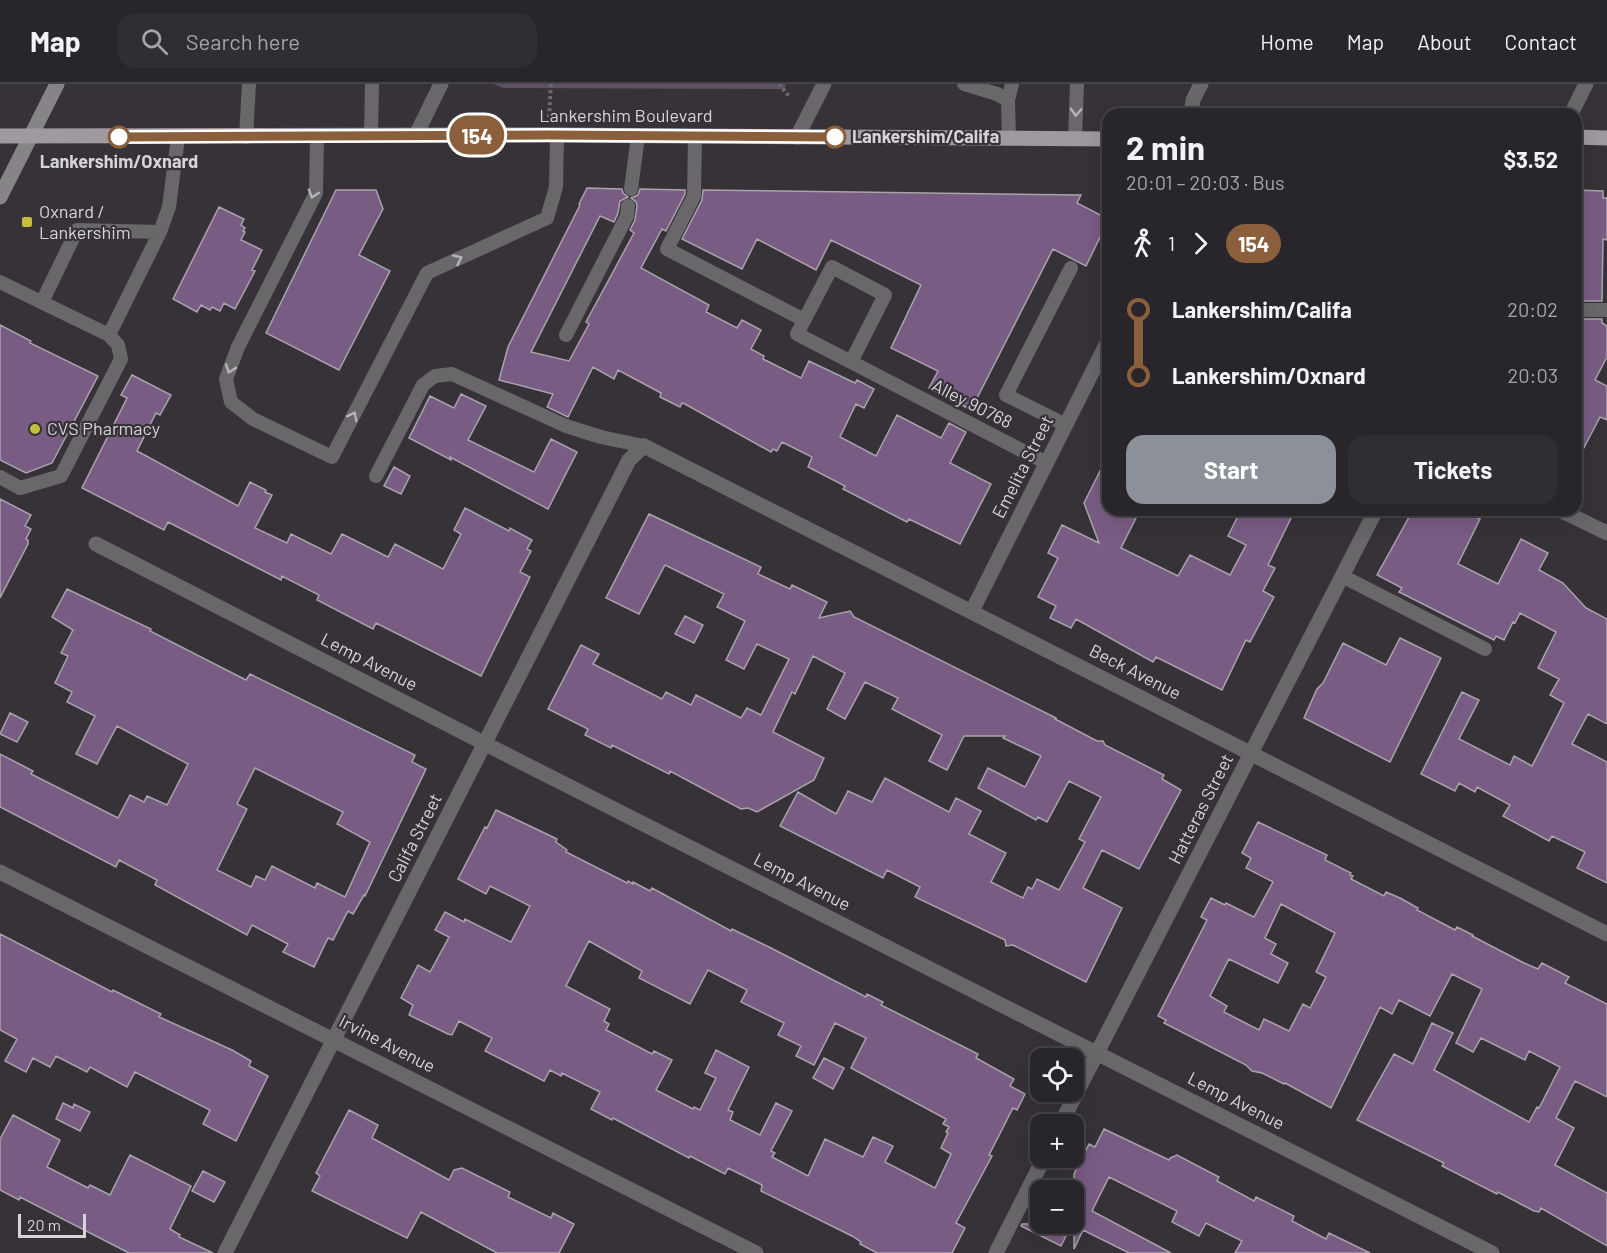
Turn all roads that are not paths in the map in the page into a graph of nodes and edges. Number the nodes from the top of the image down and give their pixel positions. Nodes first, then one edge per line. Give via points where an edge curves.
1 (57, 84) edge
2 (249, 84) edge
3 (372, 84) edge
4 (441, 84) edge
5 (824, 84) edge
6 (964, 84) edge
7 (1012, 84) edge
8 (1077, 84) edge
9 (1201, 84) edge
10 (1586, 84) edge
11 (999, 93) edge
12 (1192, 108) edge
13 (1574, 108) edge
14 (416, 135) junction
15 (552, 135) junction
16 (0, 136) edge
17 (317, 136) junction
18 (371, 136) junction
19 (638, 136) junction
20 (696, 136) junction
21 (30, 137) junction
22 (178, 137) junction
23 (246, 137) junction
24 (797, 137) junction
25 (1582, 137) edge
26 (1607, 138) edge
27 (1008, 139) junction
28 (1075, 139) junction
29 (1102, 140) edge
30 (631, 189) dead end
31 (0, 197) edge
32 (628, 206) dead end
33 (160, 232) junction
34 (1071, 268) dead end
35 (0, 282) edge
36 (42, 302) junction
37 (1582, 310) edge
38 (1607, 310) edge
39 (804, 320) junction
40 (109, 335) junction
41 (567, 335) dead end
42 (1102, 353) edge
43 (850, 362) junction
44 (1066, 425) junction
45 (644, 446) junction
46 (1047, 463) junction
47 (376, 476) dead end
48 (0, 477) edge
49 (1373, 516) edge
50 (1572, 516) edge
51 (1607, 533) edge
52 (96, 544) dead end
53 (1342, 576) junction
54 (972, 611) junction
55 (1485, 649) dead end
56 (485, 743) junction
57 (1251, 753) junction
58 (0, 872) edge
59 (1607, 934) edge
60 (334, 1039) junction
61 (1097, 1052) junction
62 (1066, 1114) edge
63 (1039, 1168) edge
64 (225, 1253) edge
65 (756, 1253) edge
66 (996, 1253) edge
67 (1492, 1253) edge

1 - 21 main road
2 - 23 lane
3 - 18 lane
4 - 14 street
5 - 24 street
6 - 11 lane
7 - 11 lane
8 -> 28 lane
9 - 12 street
10 - 13 street
11 - 27 lane
14 - 15 main road, Lankershim Boulevard
14 - 18 main road, Lankershim Boulevard
17 -> 15 lane via 316,193 238,347 226,379 231,402 253,419 332,457 427,273 547,218 556,187
15 - 19 main road, Lankershim Boulevard
16 - 21 main road, Lankershim Boulevard
17 - 18 main road, Lankershim Boulevard
17 - 23 main road, Lankershim Boulevard
19 - 20 main road, Lankershim Boulevard
19 - 30 lane
20 - 24 main road, Lankershim Boulevard
20 - 39 lane via 694,196 667,249
21 - 22 main road, Lankershim Boulevard
21 - 31 main road
22 - 23 main road, Lankershim Boulevard
22 - 33 lane via 169,207
24 - 27 main road, Lankershim Boulevard
25 - 26 main road
27 - 28 main road, Lankershim Boulevard
28 - 29 main road, Lankershim Boulevard
32 - 41 lane via 627,216
33 - 36 lane via 77,230
33 - 40 lane
34 - 44 lane via 1006,395
35 - 36 lane
36 - 40 lane
37 - 38 lane
39 - 43 lane, Alley 90768 via 796,334
39 - 43 lane via 832,267 885,295
40 - 48 lane via 118,345 121,359 61,476 20,488
42 - 44 street, Emelita Street
43 - 46 lane, Alley 90768
44 - 46 street, Emelita Street
45 - 47 lane via 566,426 452,374 435,376 423,385
45 - 54 street, Beck Avenue
45 - 56 street, Califa Street via 629,460
46 - 54 street, Emelita Street
49 - 53 street, Hatteras Street
50 - 51 street
52 - 56 street, Lemp Avenue
53 - 55 lane
53 - 57 street, Hatteras Street
54 - 57 street, Beck Avenue
56 - 60 street, Califa Street
56 - 61 street, Lemp Avenue
57 - 59 street, Beck Avenue
57 - 61 street, Hatteras Street
58 - 60 street, Irvine Avenue
60 - 64 street, Califa Street
60 - 65 street, Irvine Avenue
61 - 62 street, Hatteras Street
61 - 67 street, Lemp Avenue
63 - 66 street

